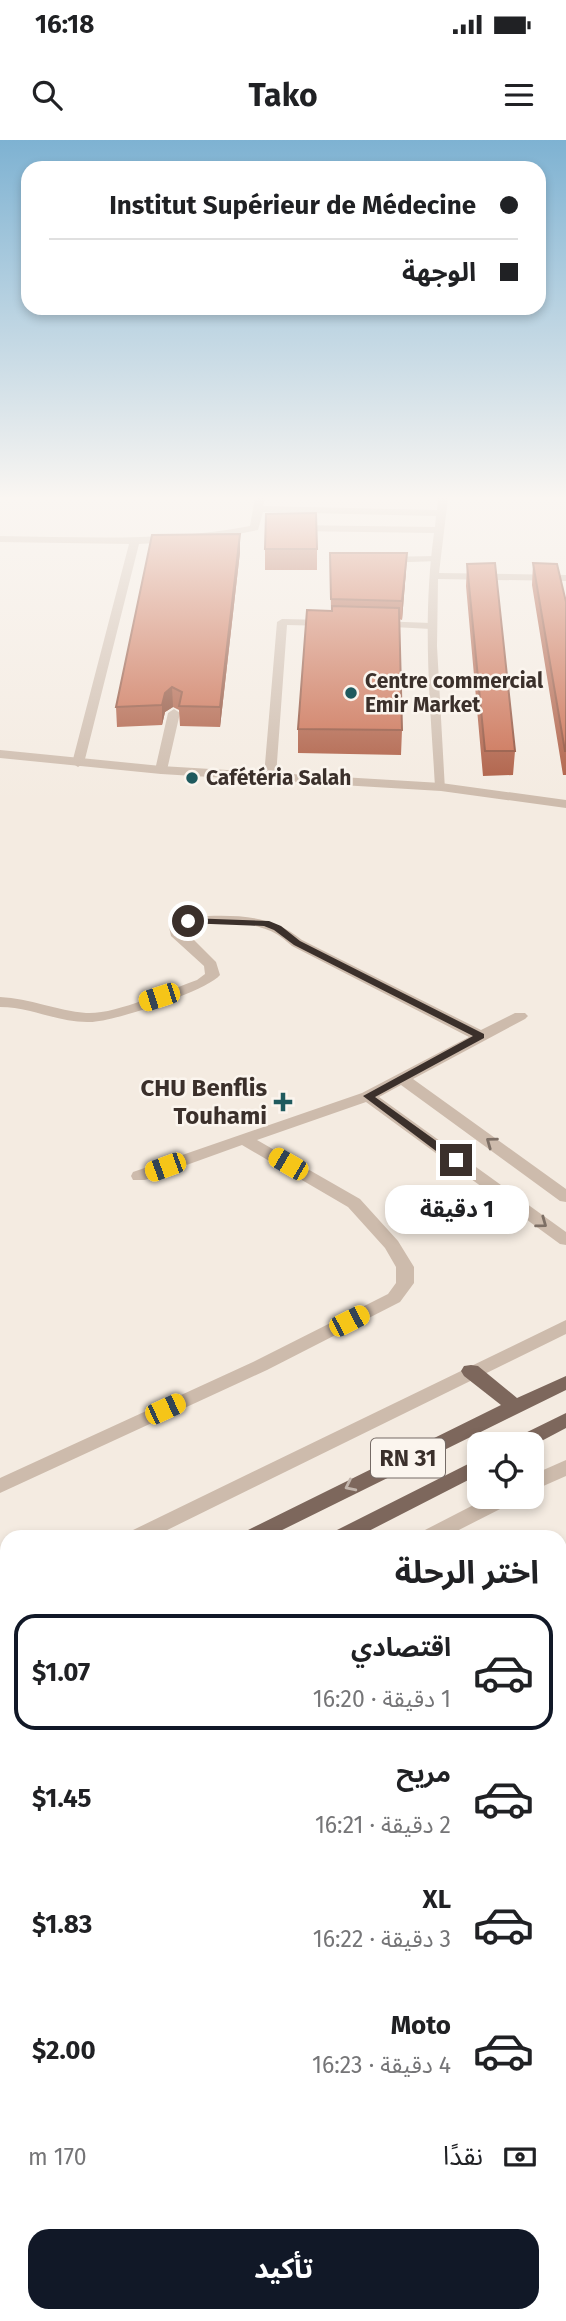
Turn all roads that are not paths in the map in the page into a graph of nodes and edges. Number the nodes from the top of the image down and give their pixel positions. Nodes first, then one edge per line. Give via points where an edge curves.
1 (120, 600) edge
2 (432, 600) edge
3 (336, 623) edge
4 (363, 624) edge
5 (431, 625) junction
6 (174, 713) dead end
7 (0, 754) edge
8 (78, 763) junction
9 (161, 770) junction
10 (271, 776) junction
11 (441, 787) junction
12 (566, 804) edge
13 (0, 1002) edge
14 (520, 1016) dead end
15 (480, 1036) junction
16 (400, 1077) junction
17 (368, 1096) junction
18 (243, 1139) junction
19 (139, 1176) dead end
20 (566, 1197) edge
21 (566, 1240) edge
22 (566, 1326) edge
23 (471, 1371) junction
24 (566, 1382) edge
25 (514, 1406) junction
26 (566, 1420) edge
27 (543, 1432) edge
28 (566, 1467) edge
29 (467, 1472) edge
30 (544, 1478) edge
31 (0, 1486) edge
32 (483, 1509) edge
33 (150, 1530) edge
34 (265, 1530) edge
35 (354, 1530) edge
36 (442, 1530) edge

1 - 8 street
2 - 5 street
3 - 10 street via 282,622
4 - 5 street
5 - 11 street
6 - 9 street
7 - 8 street
8 - 9 street
9 - 10 street
10 - 11 street
11 - 12 street
13 - 15 street via 20,1000 93,1018 202,983 213,975 211,965 176,933 176,927 202,920 266,923
14 - 15 street
15 - 16 street
16 - 17 street
20 -> 16 street
17 - 18 street
17 -> 21 street
18 - 19 street
18 - 31 street via 354,1203 392,1245 405,1268 405,1283 394,1298 260,1366
22 - 23 street
23 - 25 main road
23 - 33 street
24 - 25 main road, RN 31
25 -> 34 main road, RN 31
26 - 27 main road
28 - 30 street
29 - 35 main road, RN 31
32 - 36 street

